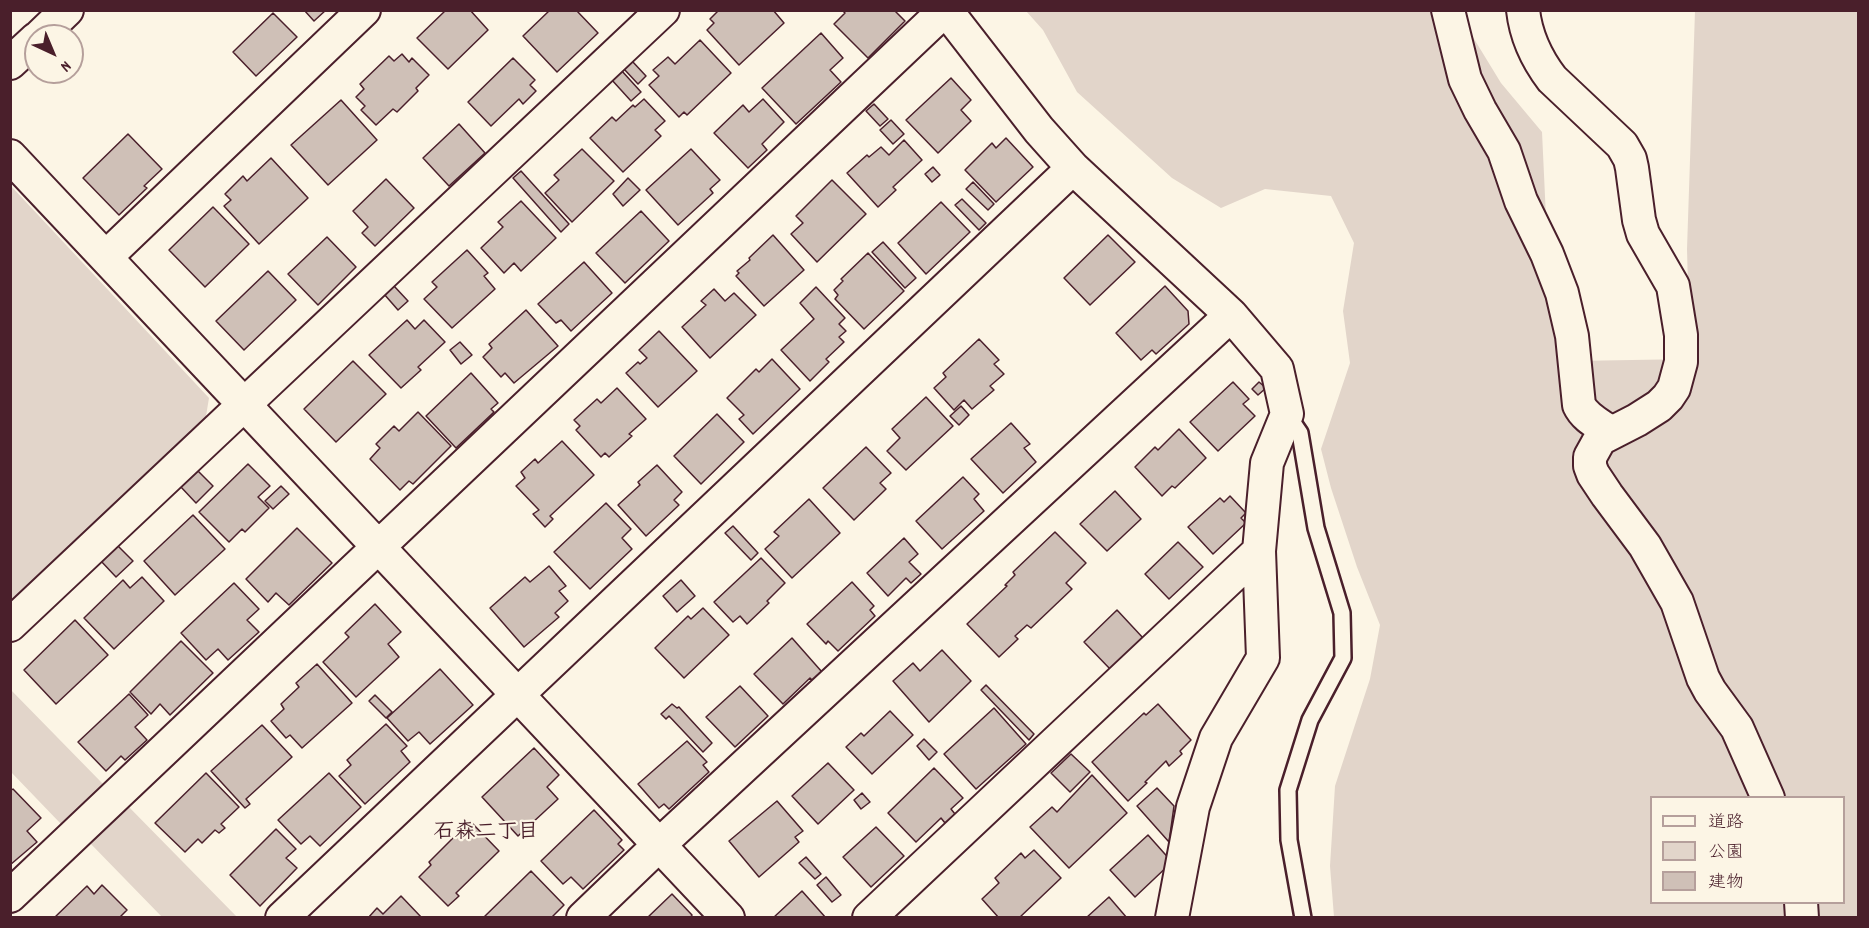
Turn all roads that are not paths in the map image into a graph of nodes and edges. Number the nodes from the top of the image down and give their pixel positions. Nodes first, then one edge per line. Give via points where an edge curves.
1 (67, 10) edge
2 (364, 10) edge
3 (663, 10) edge
4 (946, 10) edge
5 (1448, 10) edge
6 (1523, 10) edge
7 (52, 24) edge
8 (24, 50) edge
9 (10, 63) edge
10 (10, 156) edge
11 (1073, 168) junction
12 (106, 257) junction
13 (1231, 315) junction
14 (244, 405) junction
15 (1287, 414) junction
16 (1610, 432) junction
17 (379, 546) junction
18 (1259, 551) junction
19 (10, 625) edge
20 (517, 694) junction
21 (1767, 796) edge
22 (659, 845) junction
23 (10, 896) edge
24 (282, 918) edge
25 (583, 918) edge
26 (728, 918) edge
27 (869, 918) edge
28 (1172, 918) edge
29 (1303, 918) edge

1 - 7 street
2 - 12 street
3 - 14 street
4 - 11 street
4 - 17 street
5 - 16 street via 1465,79 1504,151 1521,201 1562,293 1572,336 1579,405 1589,418
6 - 16 street via 1526,33 1543,67 1626,152 1643,234 1673,286 1681,335 1680,373 1674,388 1659,406
8 - 9 street
10 - 12 street
11 - 13 street
11 - 20 street
12 - 14 street
13 - 15 street via 1277,369
13 - 22 street
14 - 17 street
14 - 19 street
15 - 18 street via 1267,463
15 - 29 lane via 1300,433 1316,528 1342,613 1343,658 1310,720 1288,790 1289,840
16 - 21 street via 1600,439 1590,457 1593,474 1645,546 1677,602 1703,678 1737,728
17 - 20 street
17 - 23 street
18 - 27 street
18 - 28 street via 1263,658 1216,738 1193,807
20 - 22 street
20 - 24 street
22 - 25 street
22 - 26 street

